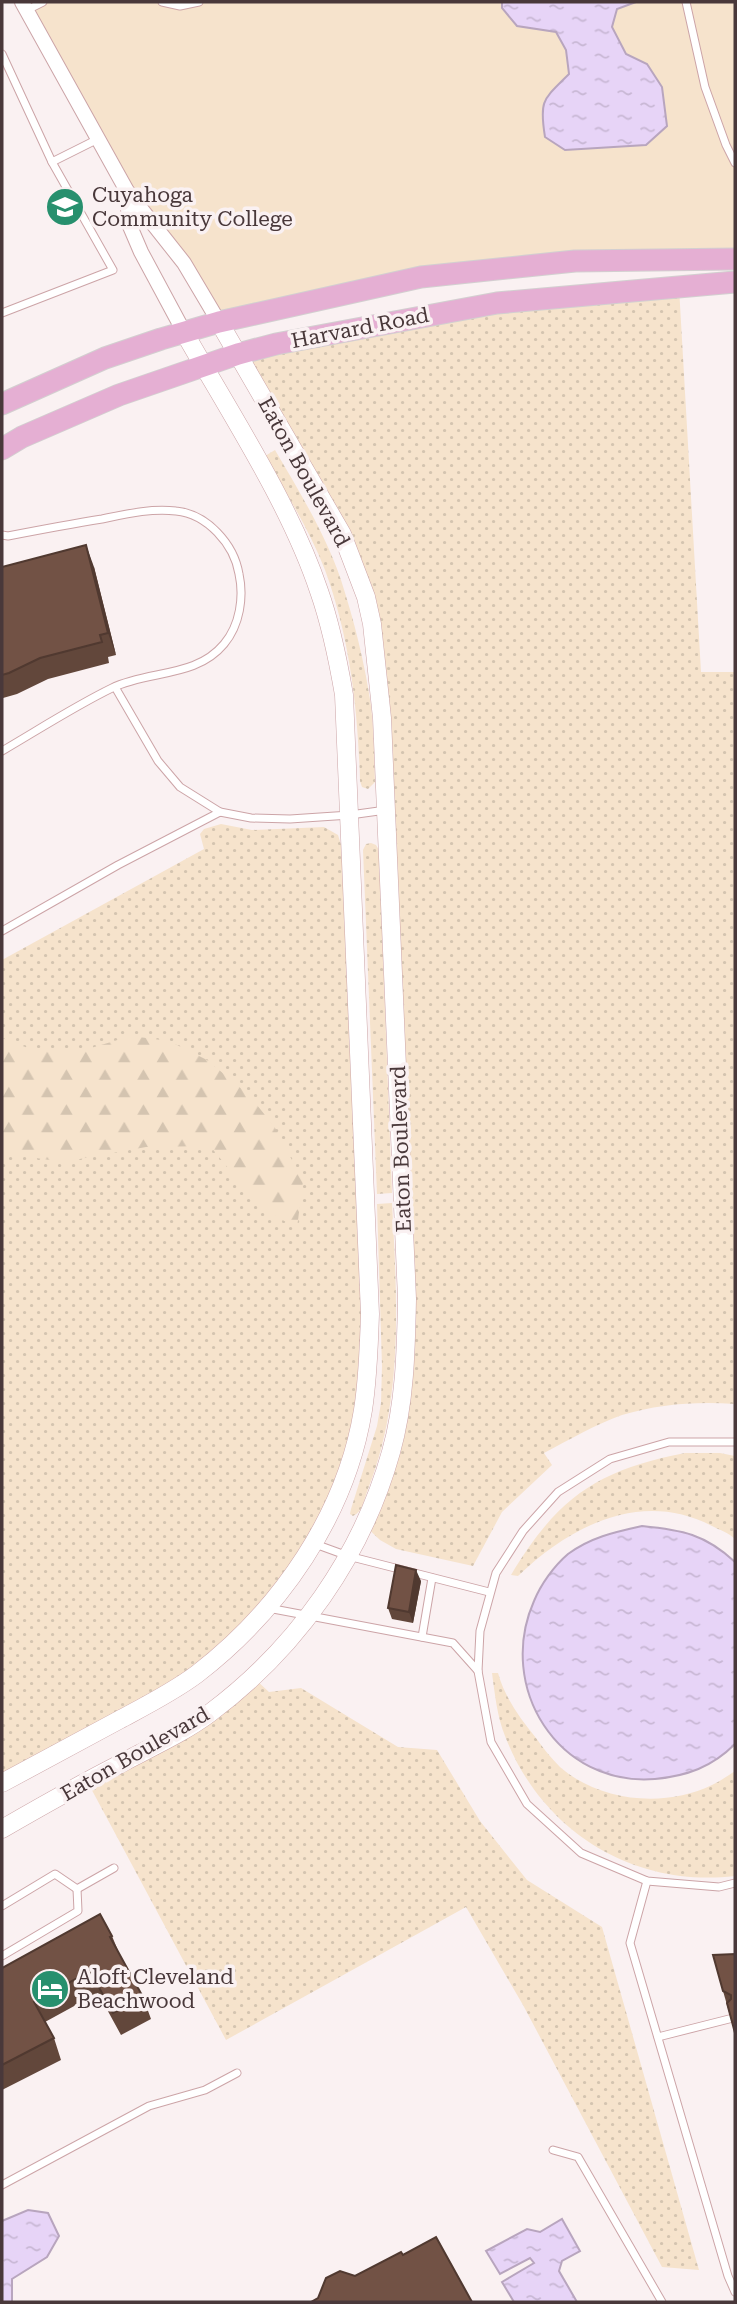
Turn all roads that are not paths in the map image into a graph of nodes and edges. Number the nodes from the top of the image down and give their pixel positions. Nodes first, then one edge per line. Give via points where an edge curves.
1 (43, 2) edge
2 (162, 2) edge
3 (199, 2) edge
4 (686, 2) edge
5 (24, 6) edge
6 (2, 54) edge
7 (98, 139) junction
8 (52, 162) junction
9 (735, 163) edge
10 (127, 191) junction
11 (735, 259) edge
12 (735, 282) edge
13 (2, 313) edge
14 (219, 321) junction
15 (184, 332) junction
16 (238, 354) junction
17 (204, 366) junction
18 (2, 404) edge
19 (2, 449) edge
20 (2, 535) edge
21 (115, 687) junction
22 (2, 751) edge
23 (387, 810) junction
24 (220, 812) junction
25 (350, 816) junction
26 (2, 931) edge
27 (735, 1442) edge
28 (313, 1544) junction
29 (348, 1556) junction
30 (432, 1578) junction
31 (489, 1592) junction
32 (267, 1608) junction
33 (309, 1614) junction
34 (422, 1637) junction
35 (478, 1671) junction
36 (2, 1783) edge
37 (2, 1829) edge
38 (114, 1868) dead end
39 (647, 1881) junction
40 (735, 1884) edge
41 (77, 1889) junction
42 (2, 1906) edge
43 (2, 1956) edge
44 (733, 2018) edge
45 (658, 2037) junction
46 (237, 2073) dead end
47 (553, 2150) dead end
48 (2, 2185) edge
49 (731, 2275) edge
50 (735, 2292) edge
51 (662, 2302) edge

1 - 5 lane
2 - 3 lane via 180,6
4 - 9 lane via 705,86
5 - 7 street
6 - 8 lane
7 - 8 lane
7 - 10 street
8 - 13 lane via 113,270
10 - 14 street via 184,263
10 - 15 street via 129,224
11 - 14 main road, Harvard Road via 575,261 421,277
12 - 16 main road, Harvard Road via 496,303
14 - 15 main road, Harvard Road
14 - 16 street, Eaton Boulevard
15 - 17 street, Eaton Boulevard
15 - 18 main road, Harvard Road via 105,358
16 - 17 main road, Harvard Road
16 - 23 street, Eaton Boulevard via 342,534 366,597 376,644
17 - 19 main road, Harvard Road via 119,395
17 - 25 street, Eaton Boulevard via 284,509 319,589 344,695
20 - 21 lane via 144,511 178,511 205,521 225,542 237,564 242,589 238,620 225,644 192,666
21 - 22 lane
21 - 24 lane via 158,761 180,786
23 - 25 lane
23 - 29 street, Eaton Boulevard via 407,1334 391,1450 379,1489
24 - 25 lane via 251,818
24 - 26 lane
25 - 28 street, Eaton Boulevard via 369,1360 363,1412 350,1460
27 - 31 lane via 669,1442 611,1459 558,1492 523,1531
28 - 29 lane
28 - 32 street, Eaton Boulevard
29 - 30 lane
29 - 33 street, Eaton Boulevard
30 - 31 lane
30 - 34 lane
31 - 35 lane via 480,1631
32 - 33 lane
32 - 36 street, Eaton Boulevard via 196,1675
33 - 34 lane
33 - 37 street, Eaton Boulevard via 266,1665 208,1714
34 - 35 lane via 453,1643
35 - 39 lane via 491,1742 527,1804 580,1853
38 - 41 lane
39 - 40 lane via 719,1888
39 - 45 lane via 630,1943
41 - 42 lane via 55,1874
41 - 43 lane via 78,1911
44 - 45 lane
45 - 49 lane
46 - 48 lane via 205,2090 149,2106
47 - 51 lane via 578,2157
49 - 50 lane

